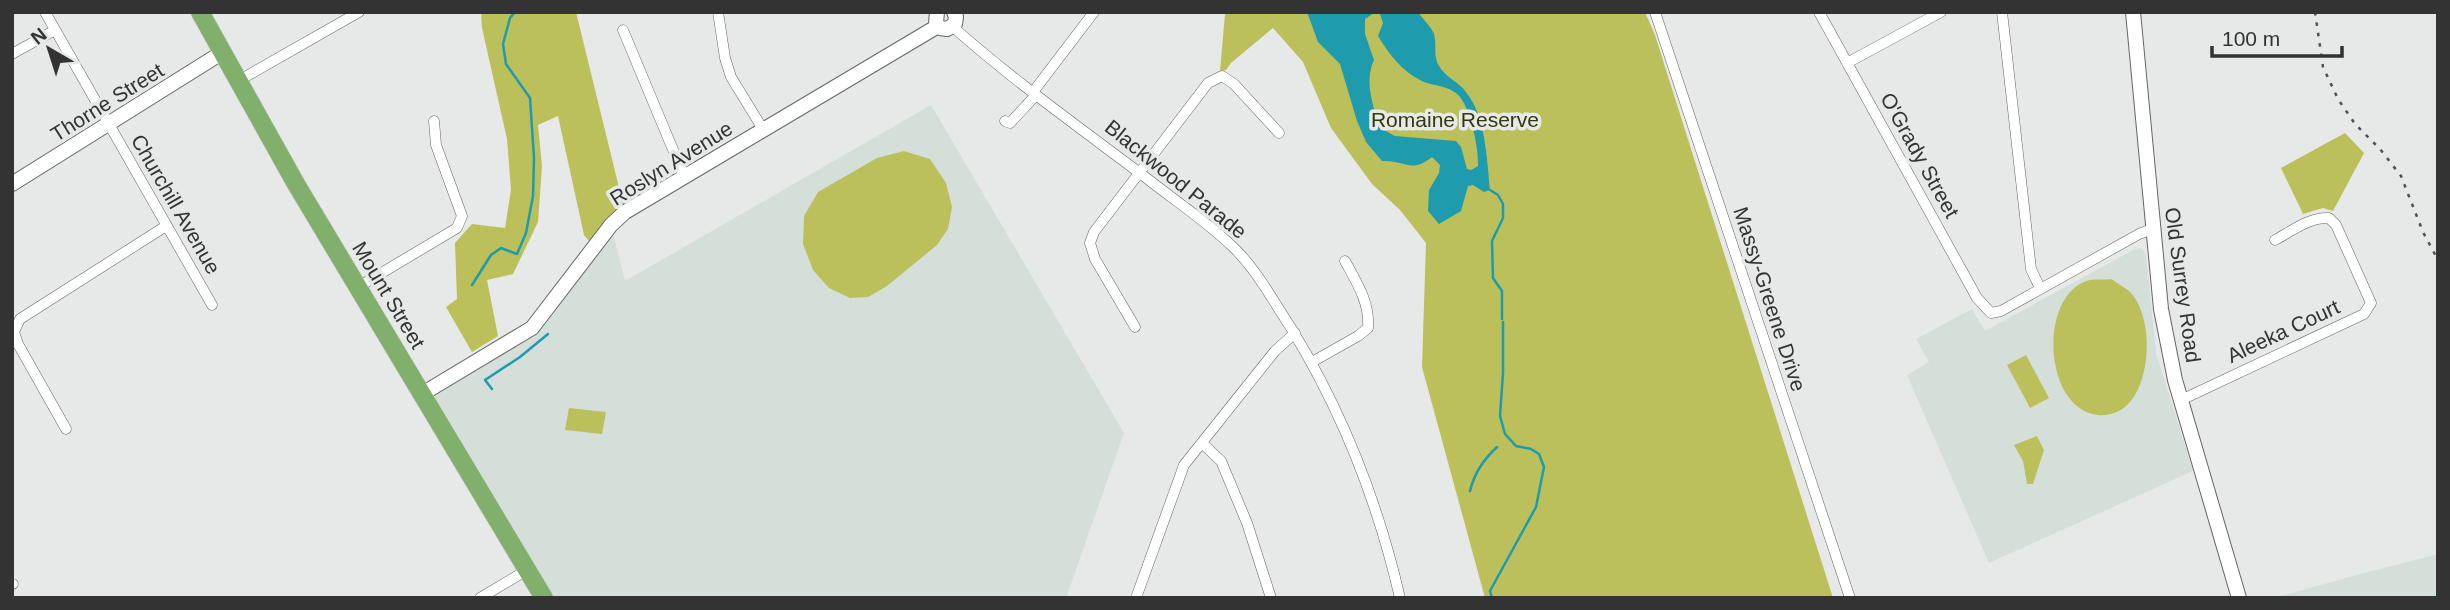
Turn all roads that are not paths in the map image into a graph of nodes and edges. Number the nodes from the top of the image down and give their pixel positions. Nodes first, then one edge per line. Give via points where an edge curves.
1 (45, 12) edge
2 (200, 12) edge
3 (359, 12) edge
4 (718, 12) edge
5 (1094, 12) edge
6 (1655, 12) edge
7 (1819, 12) edge
8 (1941, 12) edge
9 (2002, 12) edge
10 (2133, 12) edge
11 (945, 19) edge
12 (55, 30) junction
13 (623, 30) dead end
14 (223, 52) junction
15 (12, 54) edge
16 (1847, 63) junction
17 (238, 81) junction
18 (1034, 94) junction
19 (434, 121) dead end
20 (1005, 121) dead end
21 (110, 125) junction
22 (764, 131) junction
23 (1279, 133) dead end
24 (1139, 172) junction
25 (684, 176) junction
26 (12, 184) edge
27 (166, 226) junction
28 (2152, 229) junction
29 (2275, 240) dead end
30 (1345, 261) dead end
31 (358, 287) junction
32 (2040, 288) junction
33 (212, 305) dead end
34 (1135, 327) dead end
35 (1295, 333) junction
36 (1312, 362) junction
37 (422, 394) junction
38 (2181, 400) junction
39 (66, 429) dead end
40 (1202, 443) junction
41 (527, 570) junction
42 (480, 598) edge
43 (544, 598) edge
44 (1136, 598) edge
45 (1271, 598) edge
46 (1400, 598) edge
47 (1850, 598) edge
48 (2239, 598) edge

1 - 12 street, Churchill Avenue
2 - 14 highway, Mount Street
3 - 17 street
4 - 22 street via 731,77
5 - 18 street
6 - 47 street, Massy-Greene Drive
7 - 16 street, O'Grady Street
8 - 16 street
9 - 32 street via 2031,269
10 - 28 street, Old Surrey Road
11 - 18 street, Blackwood Parade
11 - 22 street, Roslyn Avenue
12 - 15 street
12 - 21 street, Churchill Avenue
13 - 25 street
14 - 17 highway, Mount Street
14 - 21 street, Thorne Street
16 - 32 street, O'Grady Street via 1977,298 1992,313
17 - 31 highway, Mount Street
18 - 20 street via 1015,120
18 - 24 street, Blackwood Parade
19 - 31 street via 436,145 462,216 457,228
21 - 26 street, Thorne Street
21 - 27 street, Churchill Avenue
22 - 25 street, Roslyn Avenue
23 - 24 street via 1222,76 1208,83
24 - 34 street via 1090,243
24 - 35 street, Blackwood Parade via 1234,248
25 - 37 street, Roslyn Avenue via 611,225 531,327
27 - 33 street, Churchill Avenue
27 - 39 street via 20,319 14,332 18,344
28 - 32 street
28 - 38 street, Old Surrey Road via 2161,309
29 - 38 street, Aleeka Court via 2306,222 2329,218 2371,303 2364,314
30 - 36 street via 1364,297 1368,328
31 - 37 highway, Mount Street
35 - 36 street, Blackwood Parade
35 - 40 street
36 - 46 street, Blackwood Parade via 1369,493
37 - 41 highway, Mount Street
38 - 48 street, Old Surrey Road
40 - 44 street via 1184,466
40 - 45 street via 1221,461
41 - 42 street
41 - 43 highway, Mount Street

